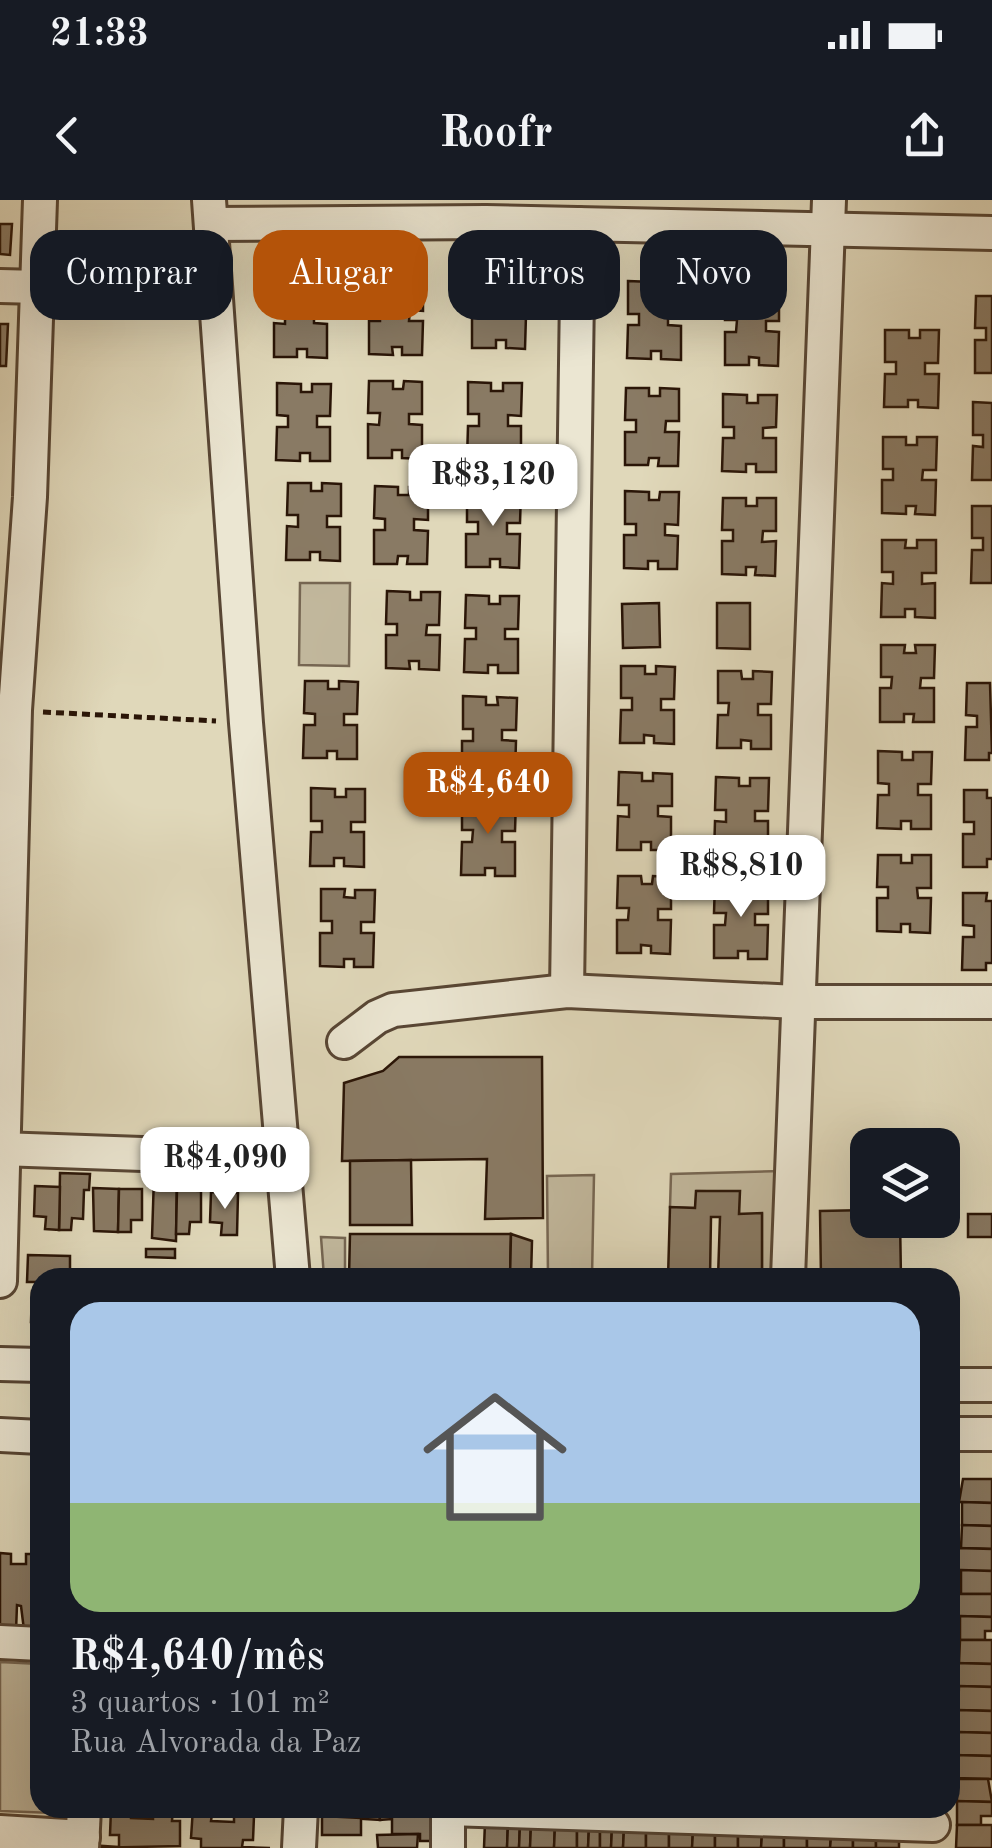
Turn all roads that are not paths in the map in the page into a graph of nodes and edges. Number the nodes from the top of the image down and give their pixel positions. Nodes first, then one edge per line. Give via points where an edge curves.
1 (40, 200) edge
2 (486, 211) edge
3 (210, 212) edge
4 (829, 215) edge
5 (578, 224) junction
6 (40, 230) edge
7 (992, 233) edge
8 (0, 286) edge
9 (30, 287) edge
10 (35, 320) edge
11 (15, 496) edge
12 (7, 710) edge
13 (5, 924) edge
14 (566, 991) junction
15 (797, 1002) junction
16 (992, 1002) edge
17 (344, 1042) dead end
18 (3, 1149) edge
19 (282, 1159) junction
20 (292, 1268) edge
21 (788, 1268) edge
22 (0, 1282) edge
23 (0, 1364) edge
24 (30, 1365) edge
25 (960, 1384) edge
26 (992, 1385) edge
27 (960, 1434) edge
28 (992, 1434) edge
29 (0, 1435) edge
30 (30, 1436) edge
31 (0, 1642) edge
32 (30, 1644) edge
33 (300, 1818) edge
34 (448, 1818) edge
35 (703, 1818) edge
36 (933, 1827) edge
37 (83, 1831) edge
38 (0, 1832) edge
39 (299, 1848) edge
40 (448, 1848) edge

1 - 6 street
2 - 3 street
2 - 5 street
3 - 19 street
4 - 5 street
4 - 7 street
4 - 15 street
5 - 14 street
8 - 9 street
10 - 11 street
11 - 12 street
12 - 13 street
13 - 18 street
14 - 15 street
14 - 17 street via 393,1010
15 - 16 street
15 - 21 street
18 - 19 street
18 - 22 street
19 - 20 street
23 - 24 street
25 - 26 street
27 - 28 street
29 - 30 street
31 - 32 street
33 - 39 street
34 - 40 street
35 - 36 street
37 - 38 street

